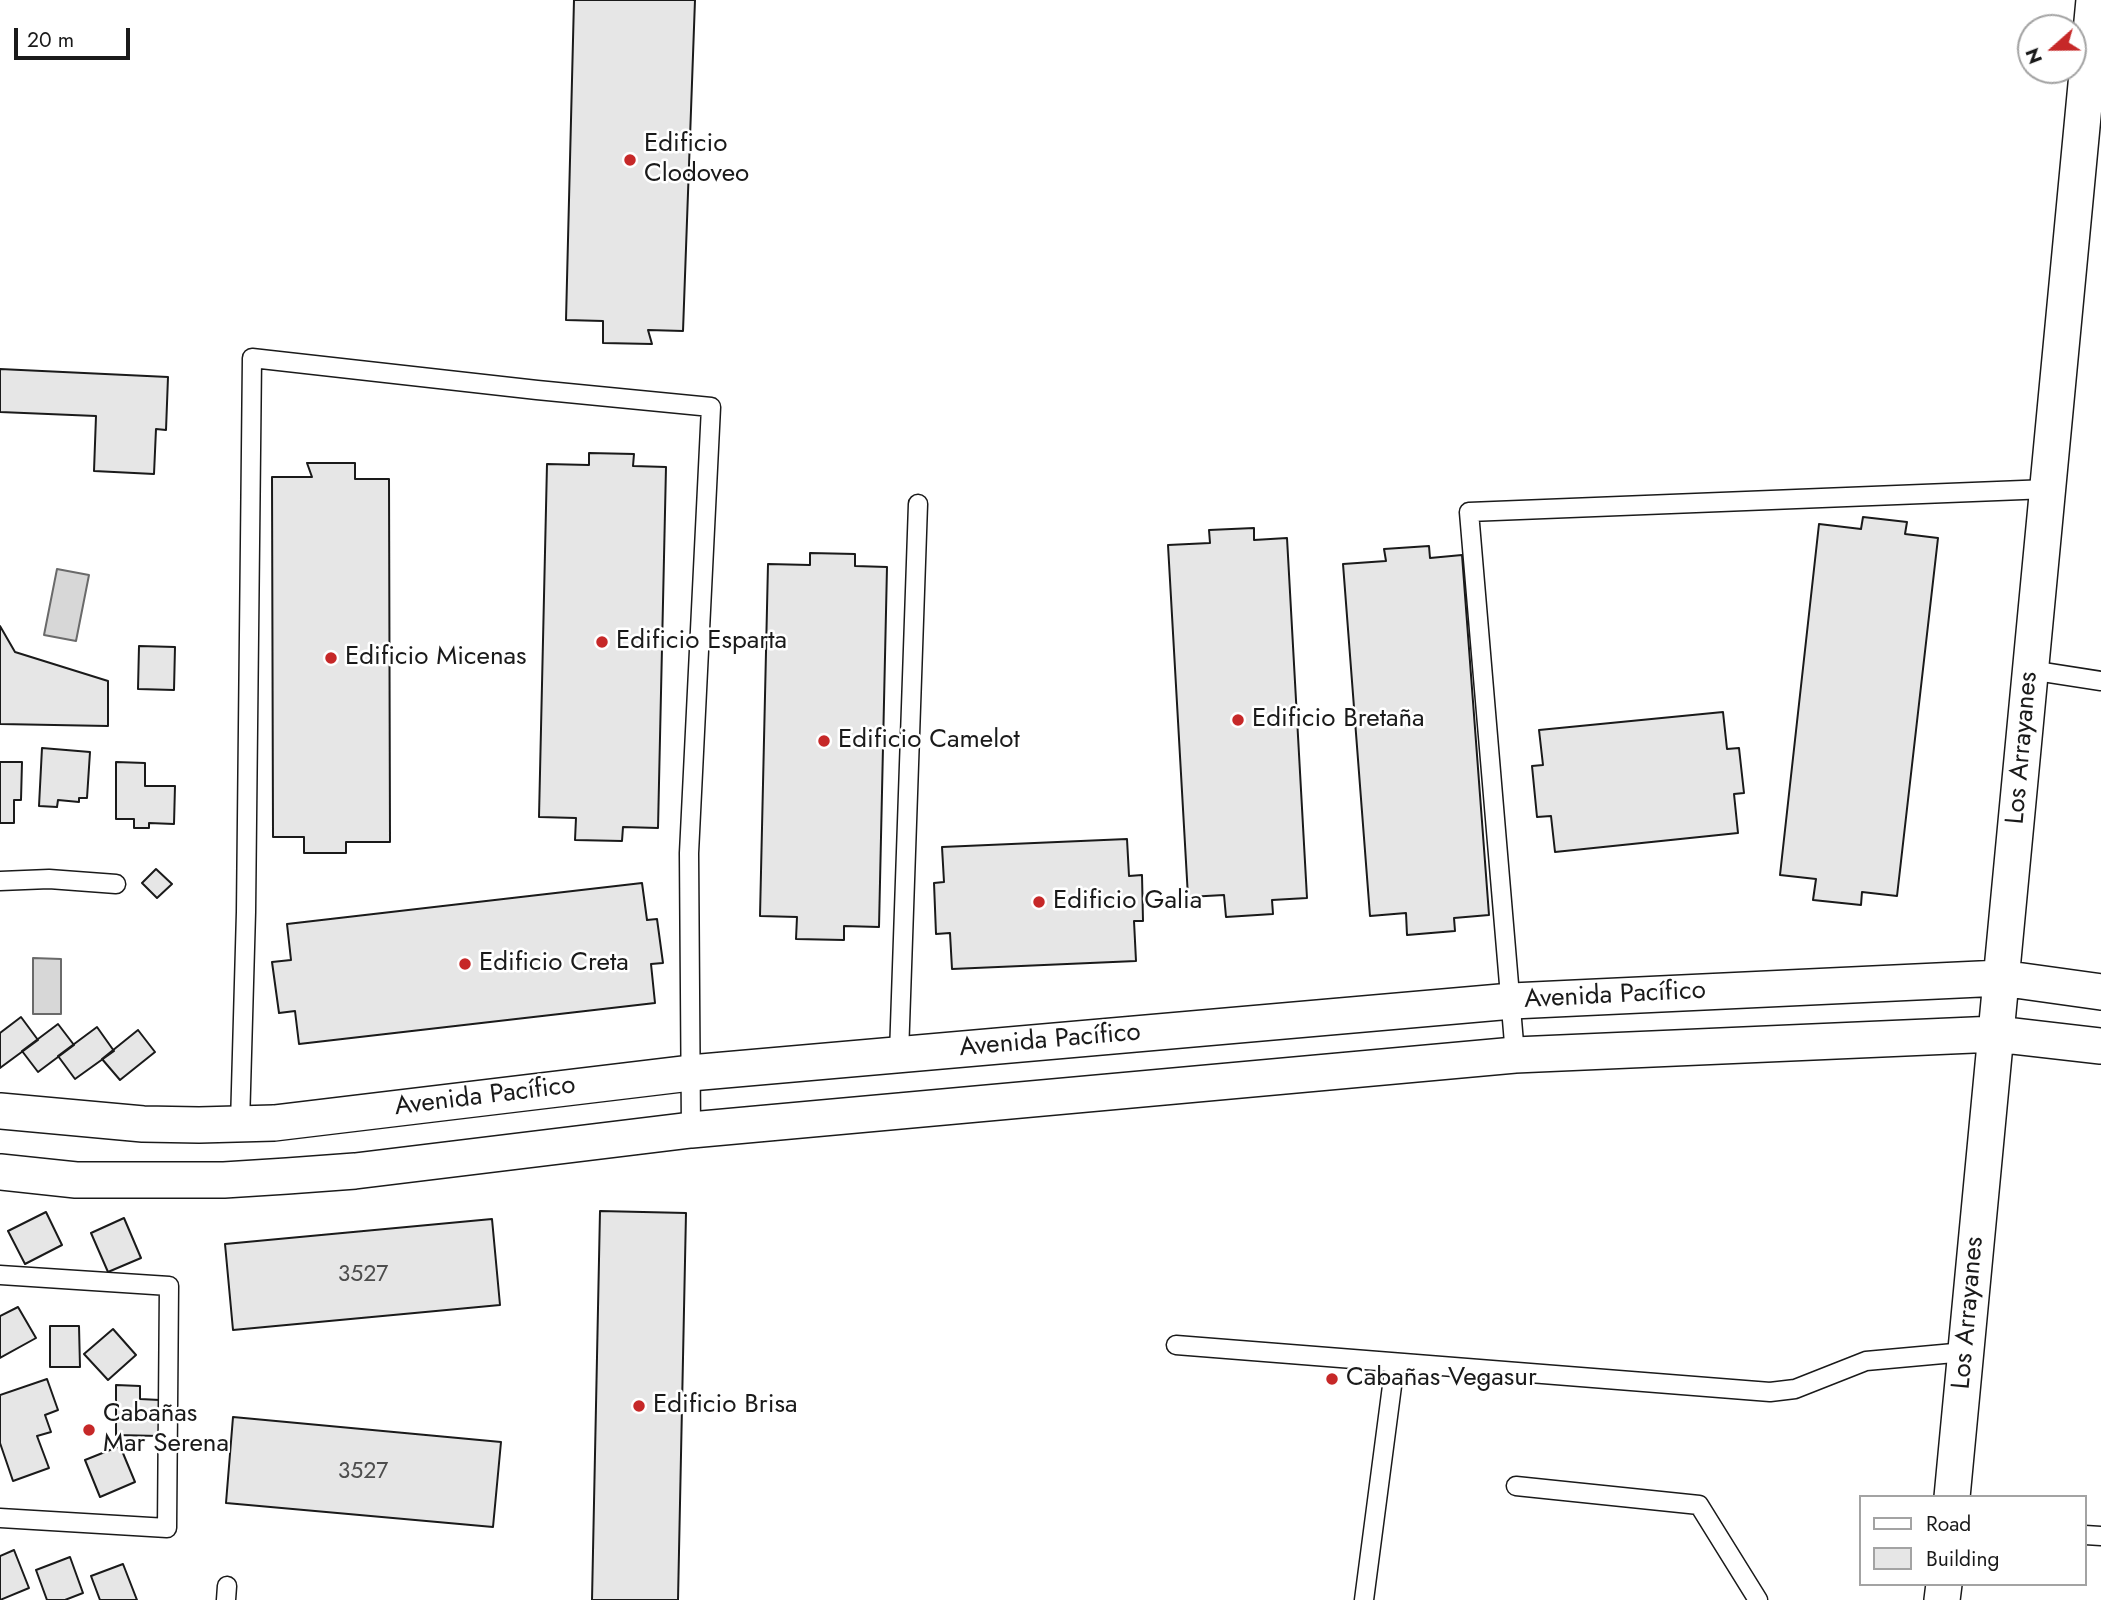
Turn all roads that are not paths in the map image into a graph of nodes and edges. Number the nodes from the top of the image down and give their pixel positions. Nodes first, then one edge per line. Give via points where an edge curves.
1 (2094, 0) edge
2 (2048, 489) junction
3 (918, 504) dead end
4 (2030, 670) junction
5 (2101, 681) edge
6 (0, 881) edge
7 (116, 884) dead end
8 (2001, 978) junction
9 (2101, 992) edge
10 (1512, 1001) junction
11 (1996, 1034) junction
12 (2101, 1046) edge
13 (899, 1054) junction
14 (1515, 1055) junction
15 (690, 1073) junction
16 (0, 1111) edge
17 (240, 1124) junction
18 (691, 1130) junction
19 (0, 1172) edge
20 (0, 1275) edge
21 (1176, 1345) dead end
22 (1965, 1352) junction
23 (1395, 1363) junction
24 (1516, 1486) dead end
25 (1952, 1495) edge
26 (0, 1518) edge
27 (1364, 1600) edge
28 (1758, 1600) edge

1 - 2 street, Los Arrayanes
2 - 4 street, Los Arrayanes
2 - 10 lane via 1469,512
3 - 13 lane
4 - 5 lane
4 - 8 street, Los Arrayanes
6 - 7 lane via 49,878
8 - 9 street, Avenida Pacífico
8 - 10 street, Avenida Pacífico
8 - 11 street, Los Arrayanes
10 - 13 street, Avenida Pacífico
10 - 14 lane
11 - 12 street, Avenida Pacífico
11 - 14 street, Avenida Pacífico
11 - 22 street, Los Arrayanes
13 - 15 street, Avenida Pacífico
14 - 18 street, Avenida Pacífico
15 - 17 street, Avenida Pacífico
15 - 17 lane via 689,853 711,407 252,358
15 - 18 lane
16 - 17 street, Avenida Pacífico via 143,1124
18 - 19 street, Avenida Pacífico via 355,1171 249,1179 76,1180
20 - 26 lane via 169,1286 169,1300 167,1528
21 - 23 lane
22 - 23 lane via 1866,1361 1796,1389 1770,1392
22 - 25 street, Los Arrayanes
23 - 27 lane
24 - 28 lane via 1699,1505

